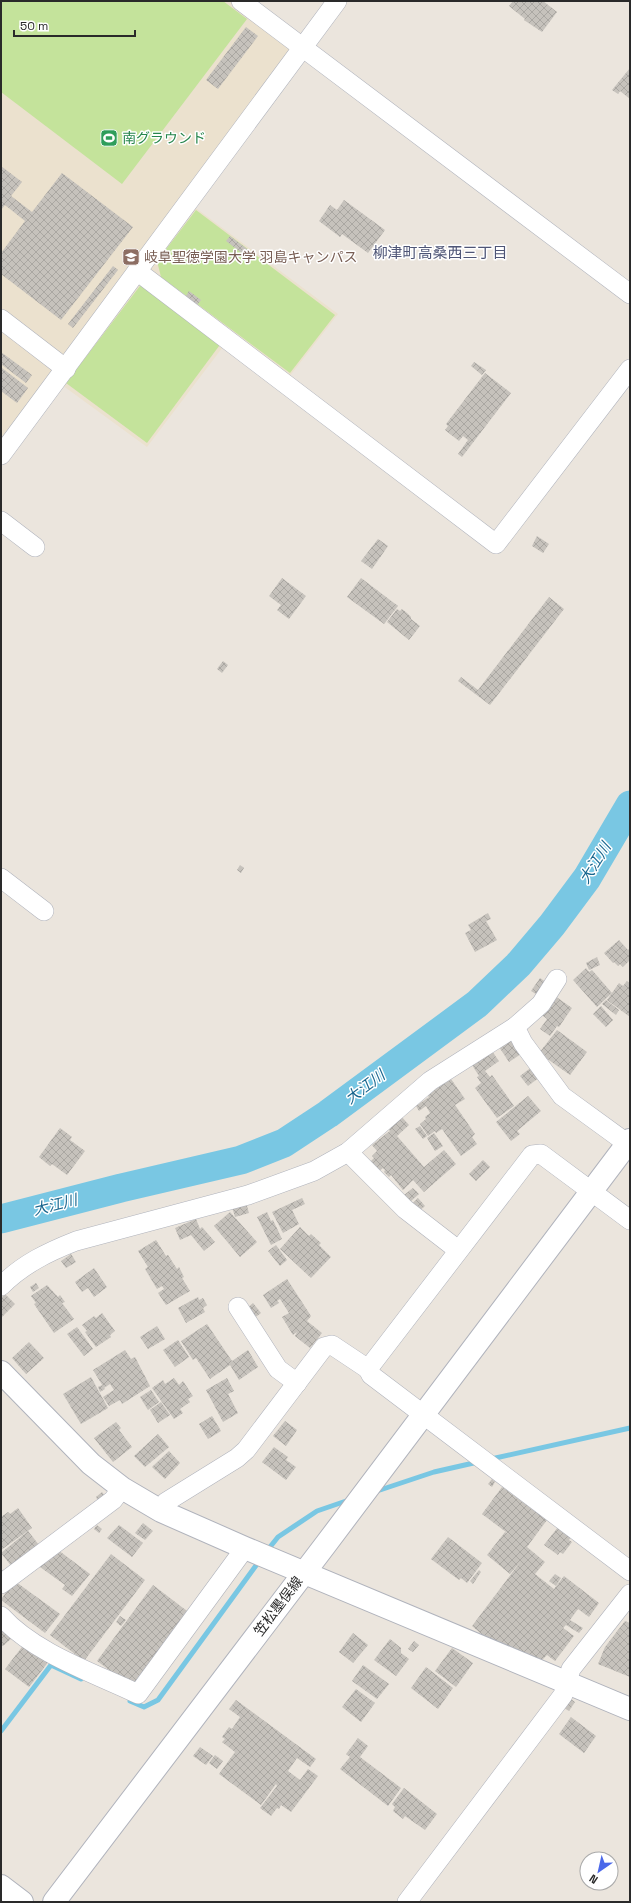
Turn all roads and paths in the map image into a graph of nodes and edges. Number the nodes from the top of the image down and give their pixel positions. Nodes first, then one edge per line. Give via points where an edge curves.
1 (241, 1) edge
2 (337, 1) edge
3 (303, 48) junction
4 (137, 271) junction
5 (630, 294) edge
6 (1, 319) edge
7 (66, 369) junction
8 (630, 369) edge
9 (1, 455) edge
10 (1, 521) edge
11 (35, 547) dead end
12 (1, 878) edge
13 (44, 911) dead end
14 (557, 979) dead end
15 (515, 1027) junction
16 (629, 1142) edge
17 (348, 1152) junction
18 (592, 1192) junction
19 (630, 1220) edge
20 (458, 1250) junction
21 (1, 1286) edge
22 (238, 1307) dead end
23 (368, 1370) junction
24 (1, 1372) edge
25 (297, 1383) junction
26 (424, 1415) junction
27 (122, 1488) junction
28 (161, 1511) junction
29 (245, 1548) junction
30 (630, 1571) edge
31 (303, 1572) junction
32 (1, 1584) edge
33 (630, 1594) edge
34 (1, 1616) edge
35 (567, 1682) junction
36 (630, 1709) edge
37 (1, 1886) edge
38 (22, 1902) edge
39 (54, 1902) edge
40 (407, 1902) edge

1 - 3 street
2 - 3 street
3 - 4 street
3 - 5 street
4 - 7 street
4 - 8 street via 496,544
6 - 7 street
7 - 9 street
10 - 11 street
12 - 13 street
14 - 15 street via 541,1004
15 - 16 street via 523,1043 562,1096
15 - 17 street via 430,1081
16 - 18 street
17 - 20 street via 405,1209
17 - 21 street via 314,1171 248,1195 63,1246 36,1258 14,1273
18 - 19 street
18 - 20 street via 541,1154 532,1155
18 - 26 street
20 - 23 street
22 - 25 street via 278,1369
23 - 25 street via 332,1345 324,1347
23 - 26 street via 371,1375
24 - 27 street via 91,1464
25 - 28 street via 246,1450 166,1502
26 - 30 street
26 - 31 street
27 - 28 street
27 - 32 street via 113,1500
28 - 29 street
29 - 31 street
29 - 34 street via 138,1694 36,1644 9,1625
31 - 35 street, 笠松墨俣線
31 - 39 street, 笠松墨俣線
33 - 35 street via 571,1669
35 - 36 street, 笠松墨俣線
35 - 40 street via 563,1695
37 - 38 street

